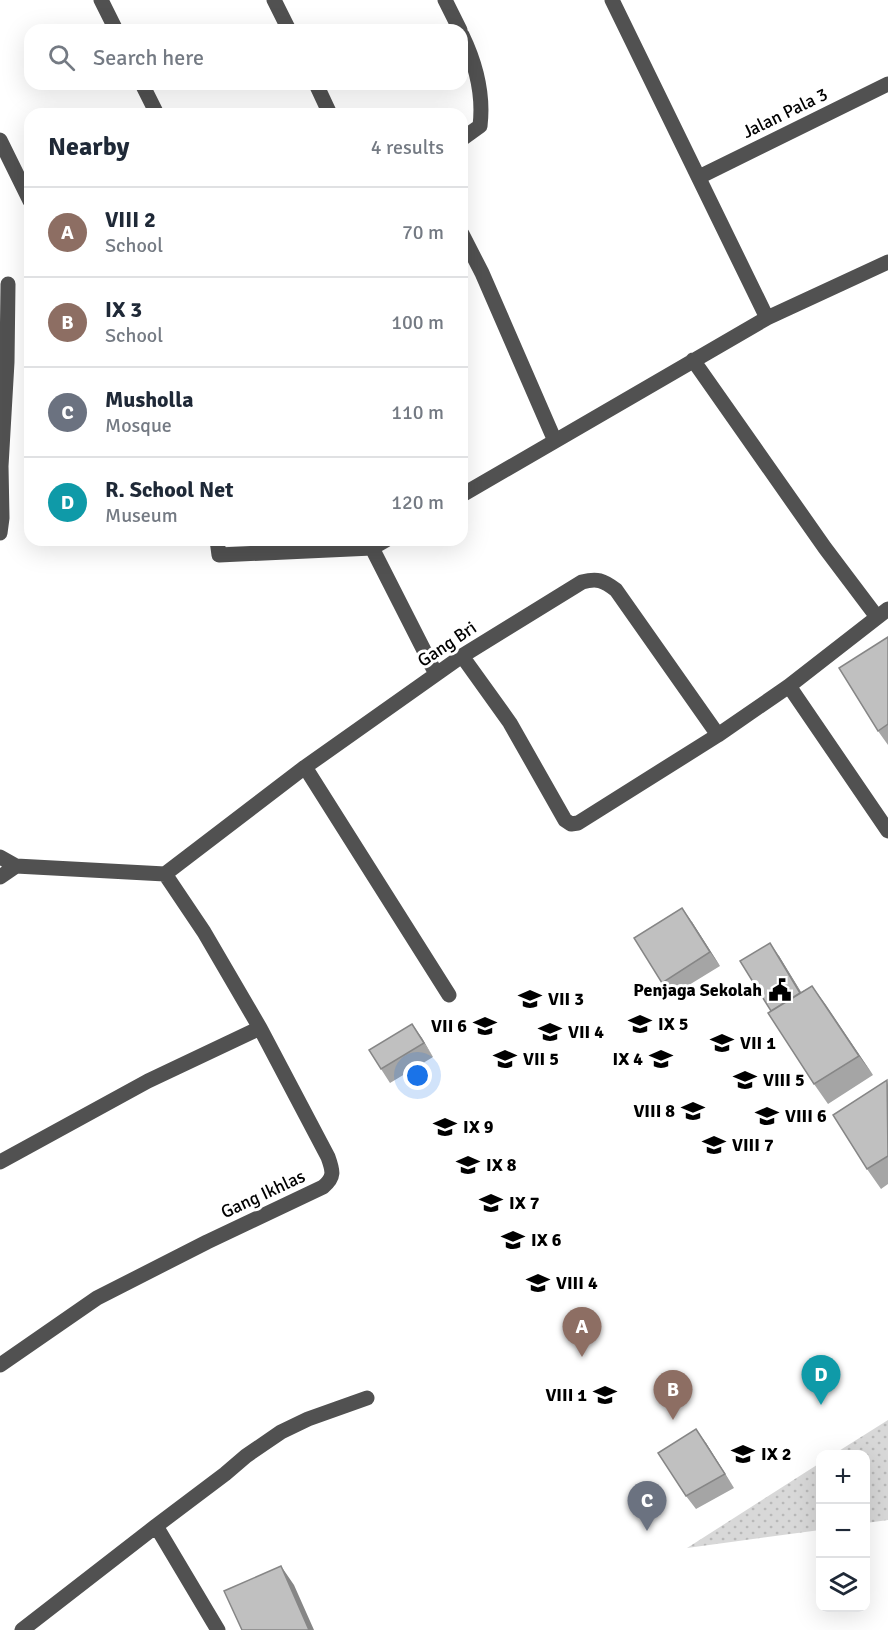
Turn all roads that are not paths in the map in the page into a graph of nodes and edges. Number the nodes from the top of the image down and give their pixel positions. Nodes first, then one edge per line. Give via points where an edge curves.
1 (101, 0) edge
2 (274, 0) edge
3 (445, 0) edge
4 (612, 0) edge
5 (113, 24) edge
6 (286, 24) edge
7 (457, 24) edge
8 (468, 47) edge
9 (888, 84) edge
10 (145, 90) edge
11 (319, 90) edge
12 (154, 108) edge
13 (327, 108) edge
14 (468, 135) edge
15 (0, 140) edge
16 (699, 177) junction
17 (24, 189) edge
18 (468, 246) edge
19 (888, 262) edge
20 (8, 284) dead end
21 (767, 318) junction
22 (693, 360) junction
23 (555, 441) junction
24 (0, 466) edge
25 (468, 492) edge
26 (0, 533) edge
27 (218, 546) edge
28 (376, 546) edge
29 (372, 548) junction
30 (882, 613) edge
31 (462, 656) junction
32 (436, 674) junction
33 (789, 686) junction
34 (718, 735) junction
35 (305, 767) junction
36 (888, 831) edge
37 (0, 857) edge
38 (16, 866) junction
39 (165, 874) junction
40 (0, 877) edge
41 (449, 995) dead end
42 (260, 1028) junction
43 (0, 1162) edge
44 (0, 1365) edge
45 (367, 1398) dead end
46 (156, 1526) junction
47 (22, 1630) edge
48 (218, 1630) edge

1 - 5 street
2 - 6 street
3 - 7 street
4 - 16 street
8 - 14 street via 482,94 480,126
9 - 16 street, Jalan Pala 3
10 - 12 street
11 - 13 street
15 - 17 street
16 - 21 street
18 - 23 street
19 - 21 street
20 - 24 street
21 - 22 street
22 - 23 street
22 - 30 street via 825,548
23 - 25 street
24 - 26 street
27 - 29 street via 219,555
28 - 29 street
29 - 32 street
30 - 33 street
31 - 32 street, Gang Bri
31 - 34 street, Gang Bri via 582,582 594,578 604,581 616,590
31 - 34 street via 510,723 565,820 571,824
32 - 35 street, Gang Bri
33 - 34 street
33 - 36 street
35 - 39 street, Gang Bri
35 - 41 street
37 - 38 street
38 - 39 street
38 - 40 street
39 - 42 street, Gang Ikhlas
42 - 43 street via 148,1081
42 - 44 street, Gang Ikhlas via 328,1157 331,1181 97,1298
45 - 46 street via 281,1432
46 - 47 street
46 - 48 street

